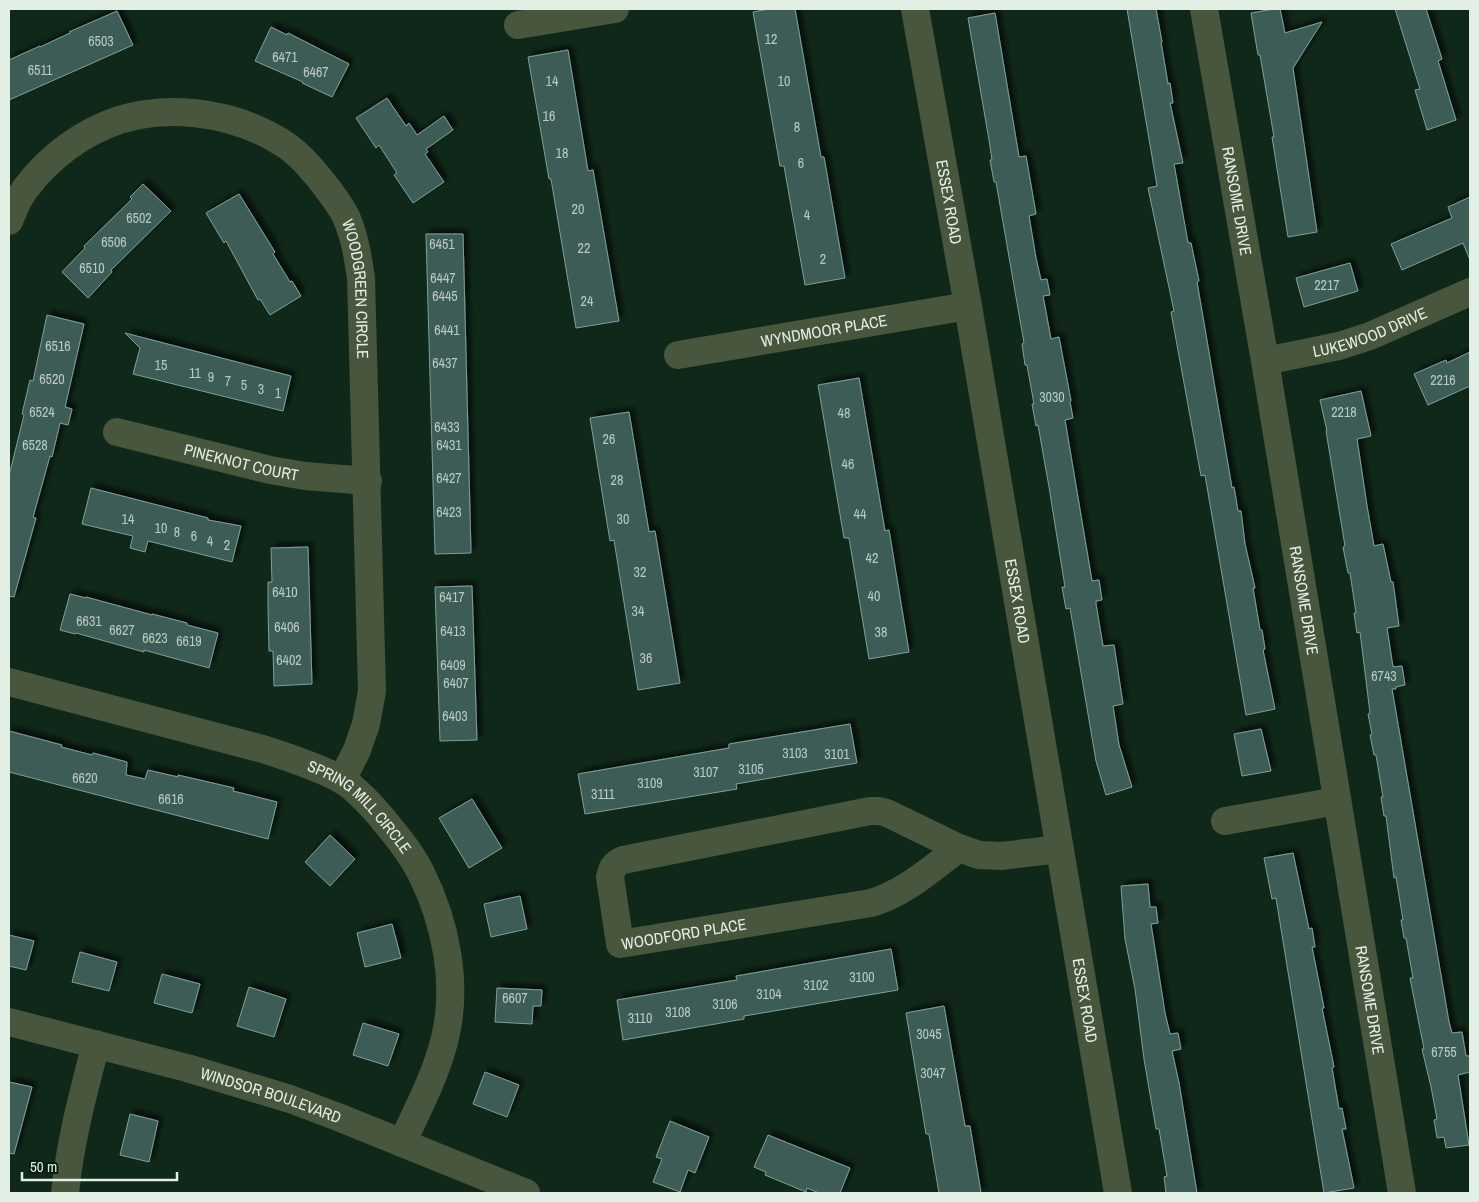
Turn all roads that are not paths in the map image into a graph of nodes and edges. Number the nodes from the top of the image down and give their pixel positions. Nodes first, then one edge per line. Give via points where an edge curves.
1 (615, 9) edge
2 (915, 9) edge
3 (1204, 9) edge
4 (518, 25) dead end
5 (9, 221) edge
6 (1470, 292) edge
7 (968, 306) junction
8 (678, 355) dead end
9 (1265, 360) junction
10 (117, 432) dead end
11 (368, 481) junction
12 (9, 682) edge
13 (342, 780) junction
14 (1337, 801) junction
15 (1225, 821) dead end
16 (959, 848) junction
17 (1060, 849) junction
18 (9, 1022) edge
19 (96, 1044) junction
20 (402, 1144) junction
21 (65, 1193) edge
22 (526, 1193) edge
23 (1118, 1193) edge
24 (1402, 1193) edge

1 - 4 street
2 - 7 street, ESSEX ROAD
3 - 9 street, RANSOME DRIVE
5 - 11 street, WOODGREEN CIRCLE via 19,199 39,172 71,144 106,125 137,115 177,112 215,116 251,126 282,143 310,167 332,194 346,218 356,248 361,278
6 - 9 street, LUKEWOOD DRIVE via 1370,336 1339,346
7 - 8 street, WYNDMOOR PLACE
7 - 17 street, ESSEX ROAD
9 - 14 street, RANSOME DRIVE
10 - 11 street, PINEKNOT COURT via 270,470
11 - 13 street, WOODGREEN CIRCLE via 372,691 366,724
12 - 13 street, SPRING MILL CIRCLE via 263,749
13 - 20 street, SPRING MILL CIRCLE via 372,806 399,838 421,873 438,914 448,956 450,1000 445,1038 430,1082
14 - 15 street
14 - 24 street, RANSOME DRIVE
16 - 16 street, WOODFORD PLACE via 903,890 878,900 620,944 610,877 612,868 623,860 879,810
16 - 17 street, WOODFORD PLACE via 979,855 1002,856
17 - 23 street, ESSEX ROAD
18 - 19 street, WINDSOR BOULEVARD
19 - 20 street, WINDSOR BOULEVARD via 290,1099
19 - 21 street via 75,1124
20 - 22 street, WINDSOR BOULEVARD

